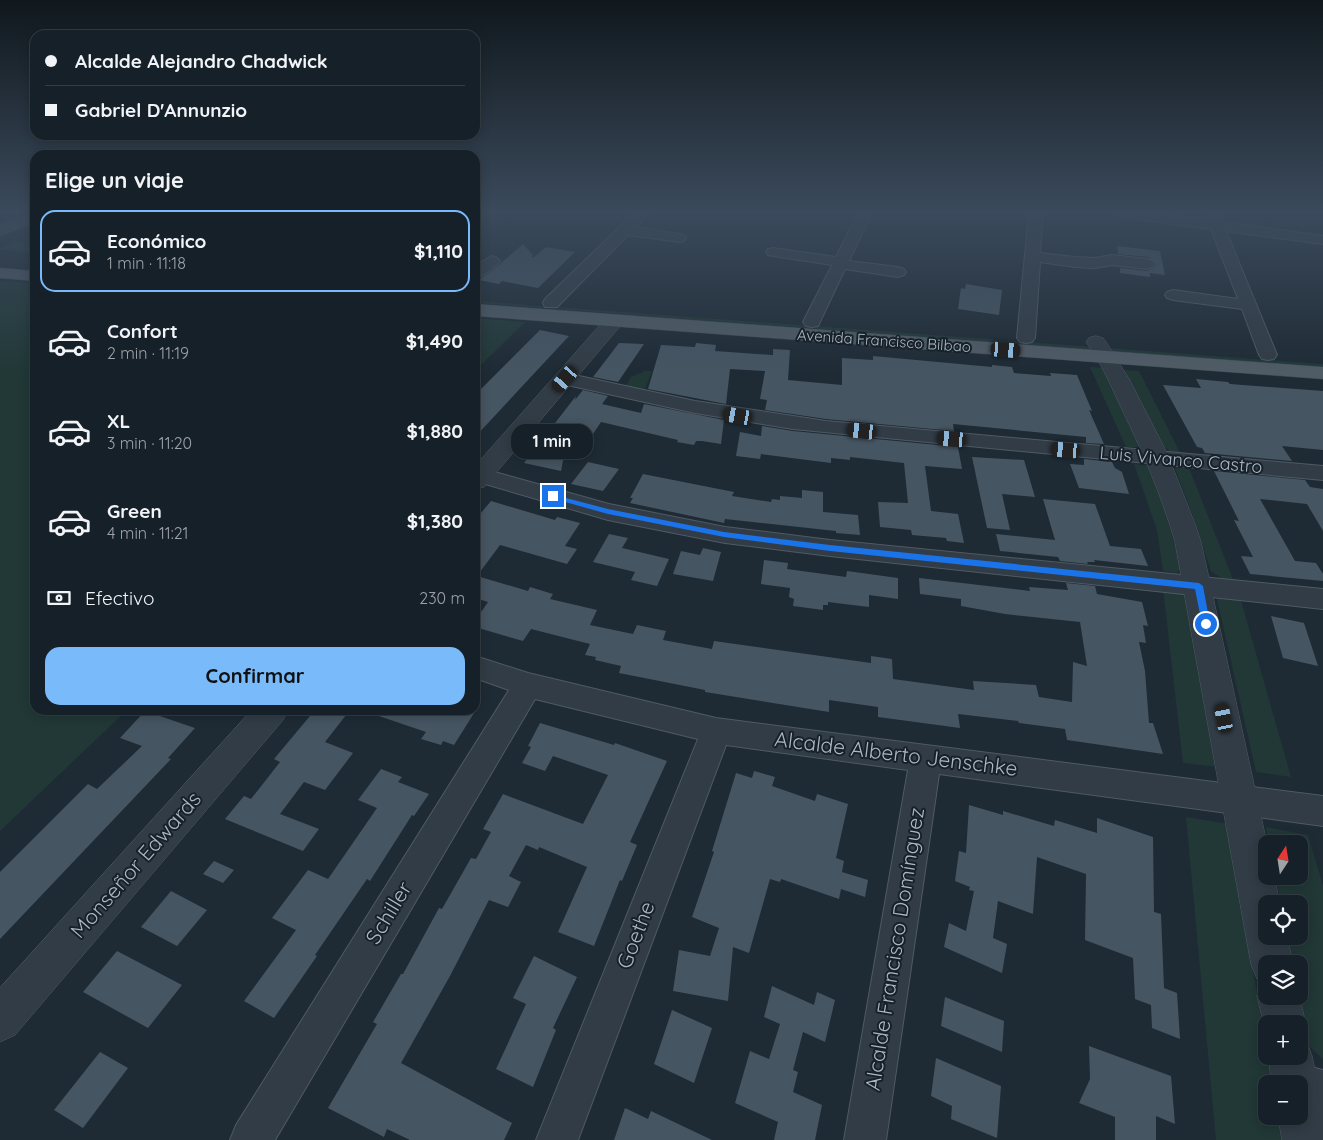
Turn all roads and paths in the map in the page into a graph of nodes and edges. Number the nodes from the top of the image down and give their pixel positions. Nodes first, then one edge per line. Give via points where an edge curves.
1 (588, 266) edge
2 (838, 266) edge
3 (861, 266) edge
4 (1032, 266) edge
5 (1233, 266) edge
6 (898, 272) dead end
7 (0, 273) edge
8 (30, 276) edge
9 (1173, 295) dead end
10 (480, 297) edge
11 (551, 303) junction
12 (1248, 305) junction
13 (480, 310) edge
14 (653, 310) junction
15 (614, 321) junction
16 (812, 322) junction
17 (1026, 338) junction
18 (1101, 350) junction
19 (1268, 355) junction
20 (1323, 359) edge
21 (1323, 373) edge
22 (565, 379) junction
23 (1158, 458) junction
24 (1323, 473) edge
25 (480, 475) edge
26 (480, 479) edge
27 (1199, 586) junction
28 (1323, 599) edge
29 (480, 669) edge
30 (528, 685) junction
31 (268, 715) edge
32 (716, 731) junction
33 (926, 758) junction
34 (1240, 799) junction
35 (1323, 811) edge
36 (1259, 895) edge
37 (0, 1020) edge
38 (1308, 1087) edge
39 (1323, 1091) edge
40 (1303, 1125) edge
41 (251, 1140) edge
42 (556, 1140) edge
43 (864, 1140) edge
44 (1306, 1140) edge

1 - 11 street
2 - 16 street
3 - 6 street
4 - 17 street
5 - 12 street
7 - 8 main road
9 - 12 street
10 - 11 main road, Avenida Francisco Bilbao
11 - 14 main road, Avenida Francisco Bilbao
12 - 19 street
13 - 15 main road, Avenida Francisco Bilbao
14 - 15 main road via 631,313
14 - 16 main road, Avenida Francisco Bilbao
15 - 18 main road, Avenida Francisco Bilbao
15 - 22 street
16 - 17 main road, Avenida Francisco Bilbao
17 - 18 main road, Avenida Francisco Bilbao
18 - 19 main road, Avenida Francisco Bilbao
18 - 21 main road, Avenida Francisco Bilbao
18 - 23 street
19 - 20 main road, Avenida Francisco Bilbao
22 - 23 street, Luis Vivanco Castro via 757,419
22 - 25 street
23 - 24 street, Luis Vivanco Castro
23 - 27 street via 1181,516
26 - 27 street via 608,512 724,535
27 - 28 street
27 - 34 street
29 - 30 street, Alcalde Alberto Jenschke
30 - 32 street, Alcalde Alberto Jenschke
30 - 41 street, Schiller
31 - 37 street, Monseñor Edwards
32 - 33 street, Alcalde Alberto Jenschke
32 - 42 street, Goethe
33 - 34 street, Alcalde Alberto Jenschke
33 - 43 street, Alcalde Francisco Domínguez
34 - 35 street, Alcalde Alberto Jenschke
34 - 36 street
38 - 39 street
40 - 44 street

